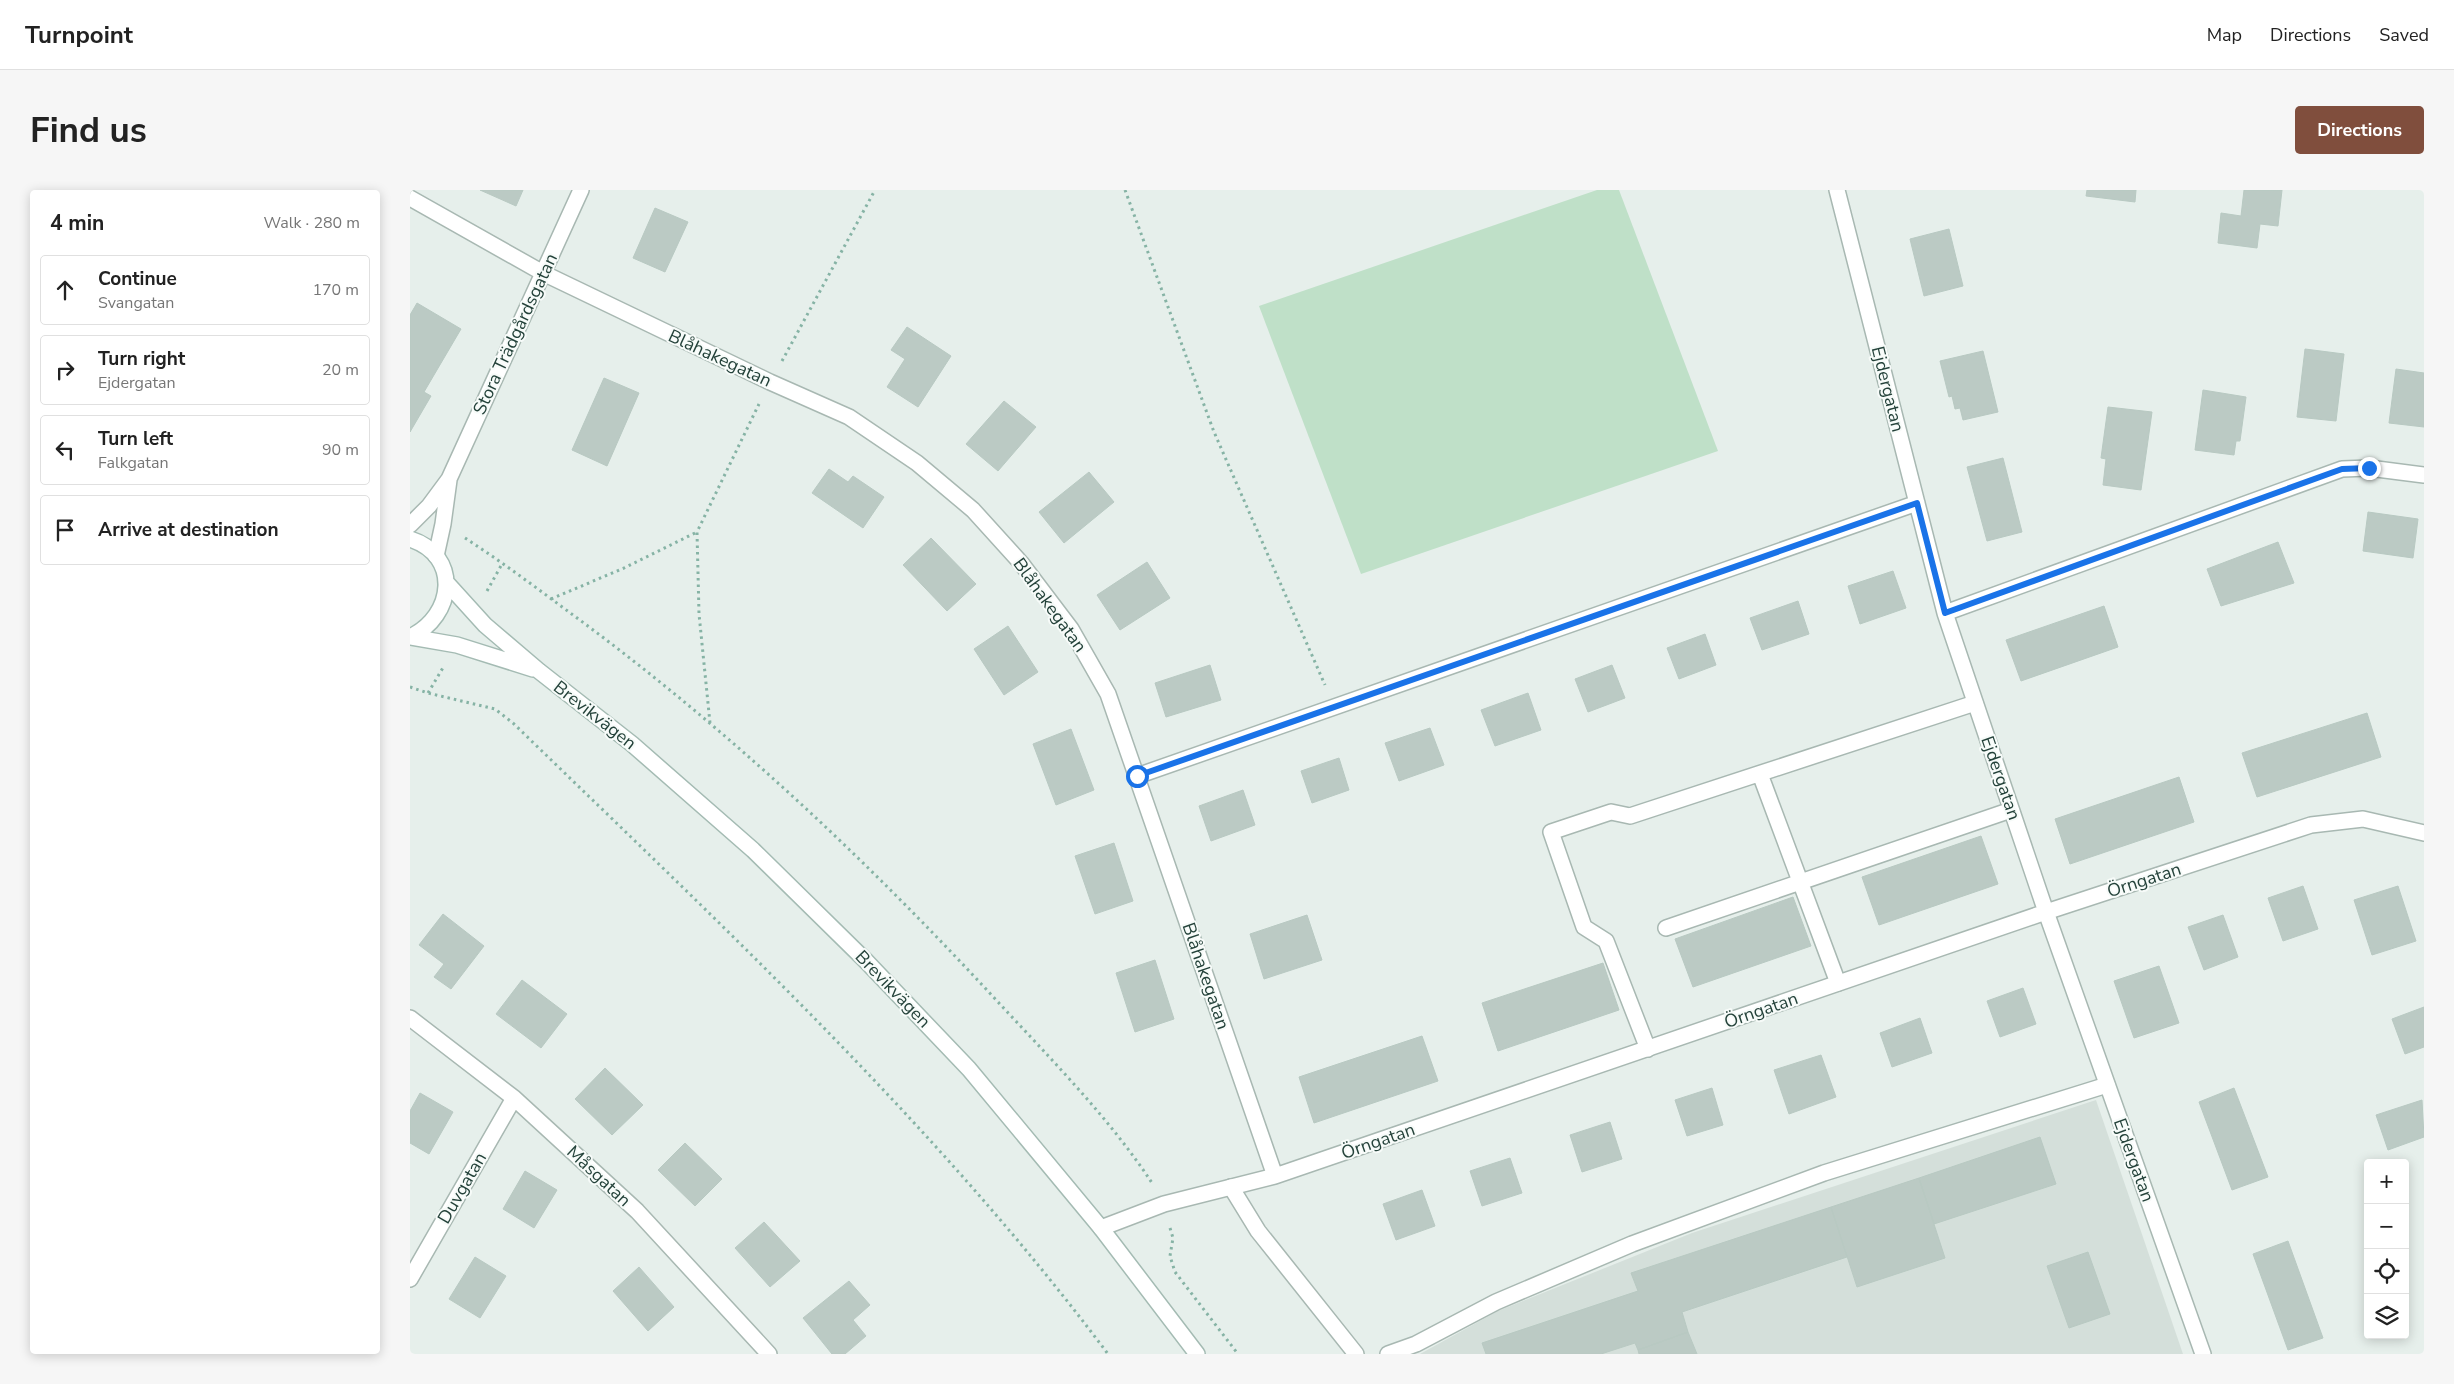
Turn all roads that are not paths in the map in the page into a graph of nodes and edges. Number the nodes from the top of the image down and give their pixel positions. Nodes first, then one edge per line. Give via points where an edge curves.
1 (581, 190) edge
2 (1837, 190) edge
3 (410, 198) edge
4 (543, 273) junction
5 (2424, 475) edge
6 (449, 479) junction
7 (1917, 503) junction
8 (410, 525) edge
9 (410, 539) edge
10 (436, 556) junction
11 (446, 582) junction
12 (1945, 613) junction
13 (410, 637) edge
14 (539, 671) junction
15 (1975, 703) junction
16 (1760, 774) junction
17 (1137, 776) junction
18 (2011, 810) junction
19 (2424, 833) edge
20 (1800, 882) junction
21 (2046, 912) junction
22 (1666, 928) dead end
23 (1838, 983) junction
24 (410, 1018) edge
25 (1648, 1049) junction
26 (2107, 1085) junction
27 (514, 1098) junction
28 (1274, 1176) junction
29 (1231, 1187) junction
30 (1101, 1228) junction
31 (410, 1279) edge
32 (769, 1354) edge
33 (1197, 1354) edge
34 (1356, 1354) edge
35 (1388, 1354) edge
36 (2203, 1354) edge

1 - 4 street, Stora Trädgårdsgatan
2 - 7 street, Ejdergatan
3 - 4 street, Blåhakegatan
4 - 6 street, Stora Trädgårdsgatan
4 - 17 street, Blåhakegatan via 849,417 917,462 973,510 1022,563 1071,629 1108,694
5 - 12 street via 2369,468 2342,469
6 - 8 street, Stora Trädgårdsgatan
6 - 10 street, Stora Trädgårdsgatan
7 - 12 street, Ejdergatan
7 - 17 street
9 - 10 street via 420,542
10 - 11 street
11 - 13 street via 445,599 438,616
11 - 14 street, Brevikvägen via 474,615
12 - 15 street, Ejdergatan
13 - 14 street, Brevikvägen via 457,645
14 - 30 street, Brevikvägen via 632,744 753,850 866,961 969,1069
15 - 16 street
15 - 18 street, Ejdergatan
16 - 20 street
16 - 25 street via 1630,816 1611,812 1551,832 1584,927 1606,941
17 - 28 street, Blåhakegatan
18 - 20 street
18 - 21 street, Ejdergatan
19 - 21 street, Örngatan via 2363,819 2311,825
20 - 22 street
20 - 23 street
21 - 23 street, Örngatan
21 - 26 street, Ejdergatan
23 - 25 street, Örngatan
24 - 27 street, Måsgatan
25 - 28 street, Örngatan
26 - 35 street via 1824,1173 1632,1244 1496,1302
26 - 36 street, Ejdergatan
27 - 31 street, Duvgatan
27 - 32 street, Måsgatan via 637,1211
28 - 29 street, Örngatan
29 - 30 street, Örngatan via 1164,1204
29 - 34 street via 1258,1231
30 - 33 street, Brevikvägen

